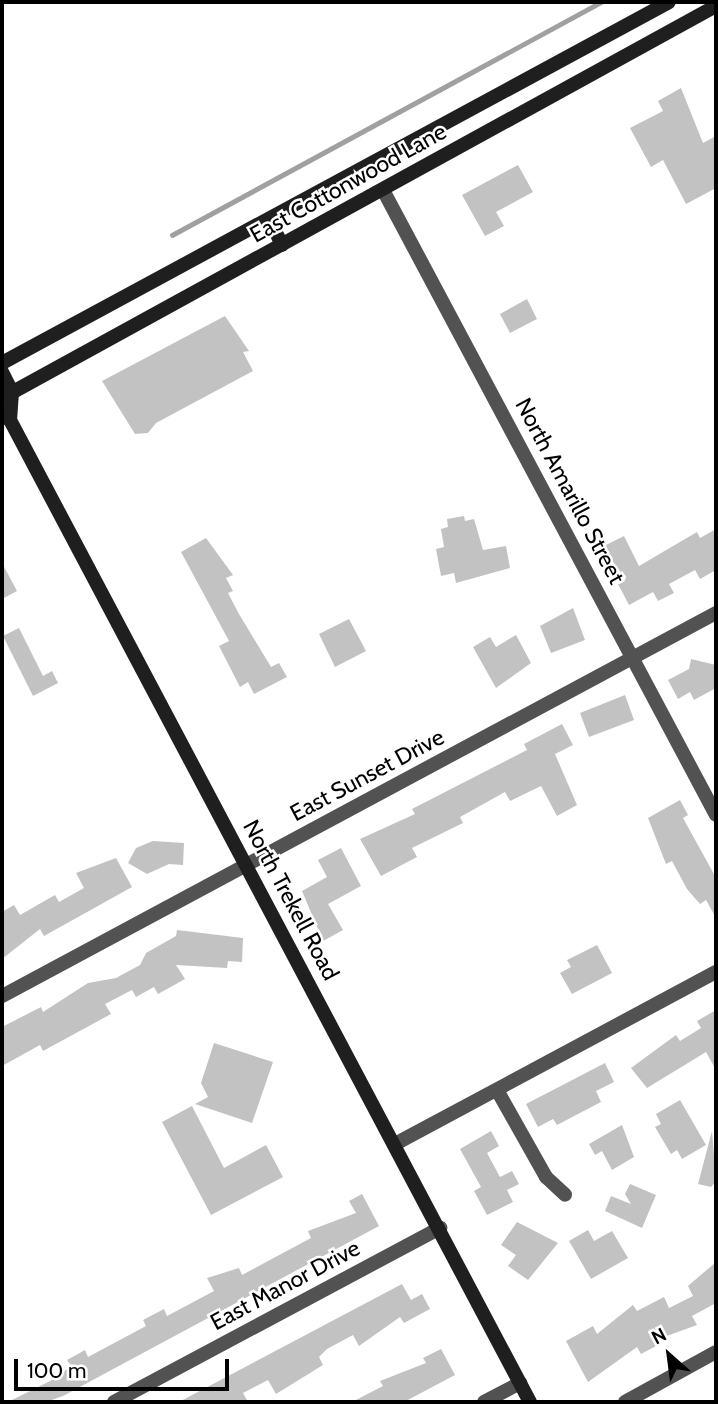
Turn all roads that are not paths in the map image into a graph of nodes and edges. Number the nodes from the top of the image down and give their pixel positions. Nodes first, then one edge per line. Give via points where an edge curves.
1 (669, 2) edge
2 (716, 6) edge
3 (383, 190) junction
4 (269, 219) junction
5 (282, 245) junction
6 (2, 363) edge
7 (2, 372) edge
8 (7, 395) edge
9 (6, 417) edge
10 (716, 613) edge
11 (634, 658) junction
12 (716, 815) edge
13 (246, 865) junction
14 (716, 972) edge
15 (2, 996) edge
16 (497, 1090) junction
17 (395, 1144) junction
18 (565, 1195) dead end
19 (440, 1228) junction
20 (716, 1352) edge
21 (520, 1383) junction
22 (114, 1402) edge
23 (484, 1402) edge
24 (530, 1402) edge
25 (625, 1402) edge

1 - 4 main road, East Cottonwood Lane
2 - 3 main road, East Cottonwood Lane
3 - 5 main road, East Cottonwood Lane
3 - 11 street, North Amarillo Street
4 - 5 main road
4 - 6 main road, East Cottonwood Lane
5 - 8 main road, East Cottonwood Lane
7 - 8 main road
8 - 9 main road, North Trekell Road
9 - 13 main road, North Trekell Road
10 - 11 street, East Sunset Drive
11 - 12 street, North Amarillo Street
11 - 13 street, East Sunset Drive
13 - 15 street, East Sunset Drive
13 - 17 main road, North Trekell Road
14 - 16 street
16 - 17 street
16 - 18 street via 546,1177
17 - 19 main road, North Trekell Road
19 - 21 main road, North Trekell Road
19 - 22 street, East Manor Drive
20 - 25 street
21 - 23 street
21 - 24 main road, North Trekell Road

